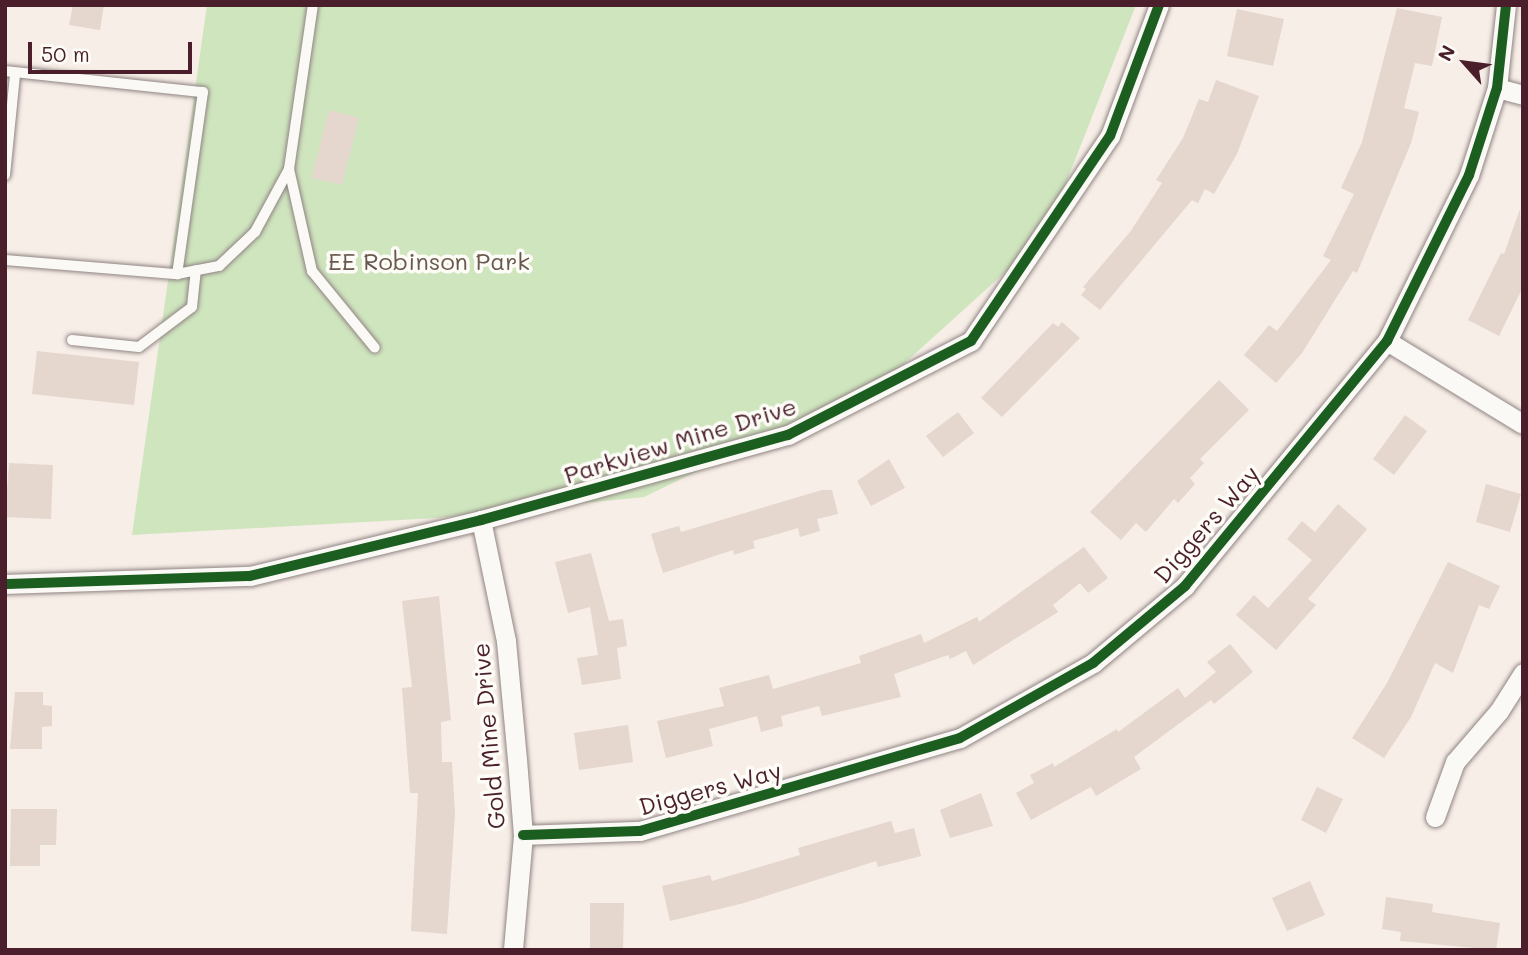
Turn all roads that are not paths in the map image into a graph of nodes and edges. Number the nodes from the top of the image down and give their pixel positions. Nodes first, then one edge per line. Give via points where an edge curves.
1 (313, 5) edge
2 (1159, 5) edge
3 (1506, 5) edge
4 (10, 73) edge
5 (1497, 88) junction
6 (1523, 95) edge
7 (289, 169) junction
8 (5, 175) edge
9 (5, 260) edge
10 (196, 270) junction
11 (177, 274) junction
12 (72, 340) dead end
13 (1387, 341) junction
14 (374, 348) dead end
15 (1523, 424) edge
16 (481, 520) junction
17 (5, 584) edge
18 (1523, 673) edge
19 (1435, 817) dead end
20 (523, 835) junction
21 (513, 950) edge

1 - 7 lane
2 - 16 street, Parkview Mine Drive via 1110,136 971,341 788,435
3 - 5 street, Diggers Way
4 - 8 lane
4 - 11 lane via 203,93
5 - 6 street
5 - 13 street, Diggers Way via 1469,175
7 - 10 lane via 256,232 219,266
7 - 14 lane via 312,271
9 - 11 lane
10 - 11 lane
10 - 12 lane via 192,307 139,347
13 - 15 street
13 - 20 street, Diggers Way via 1185,586 1093,663 960,738 935,746 640,831
16 - 17 street, Parkview Mine Drive via 250,576
16 - 20 street, Gold Mine Drive via 506,641
18 - 19 street via 1499,711 1455,762
20 - 21 street, Gold Mine Drive

